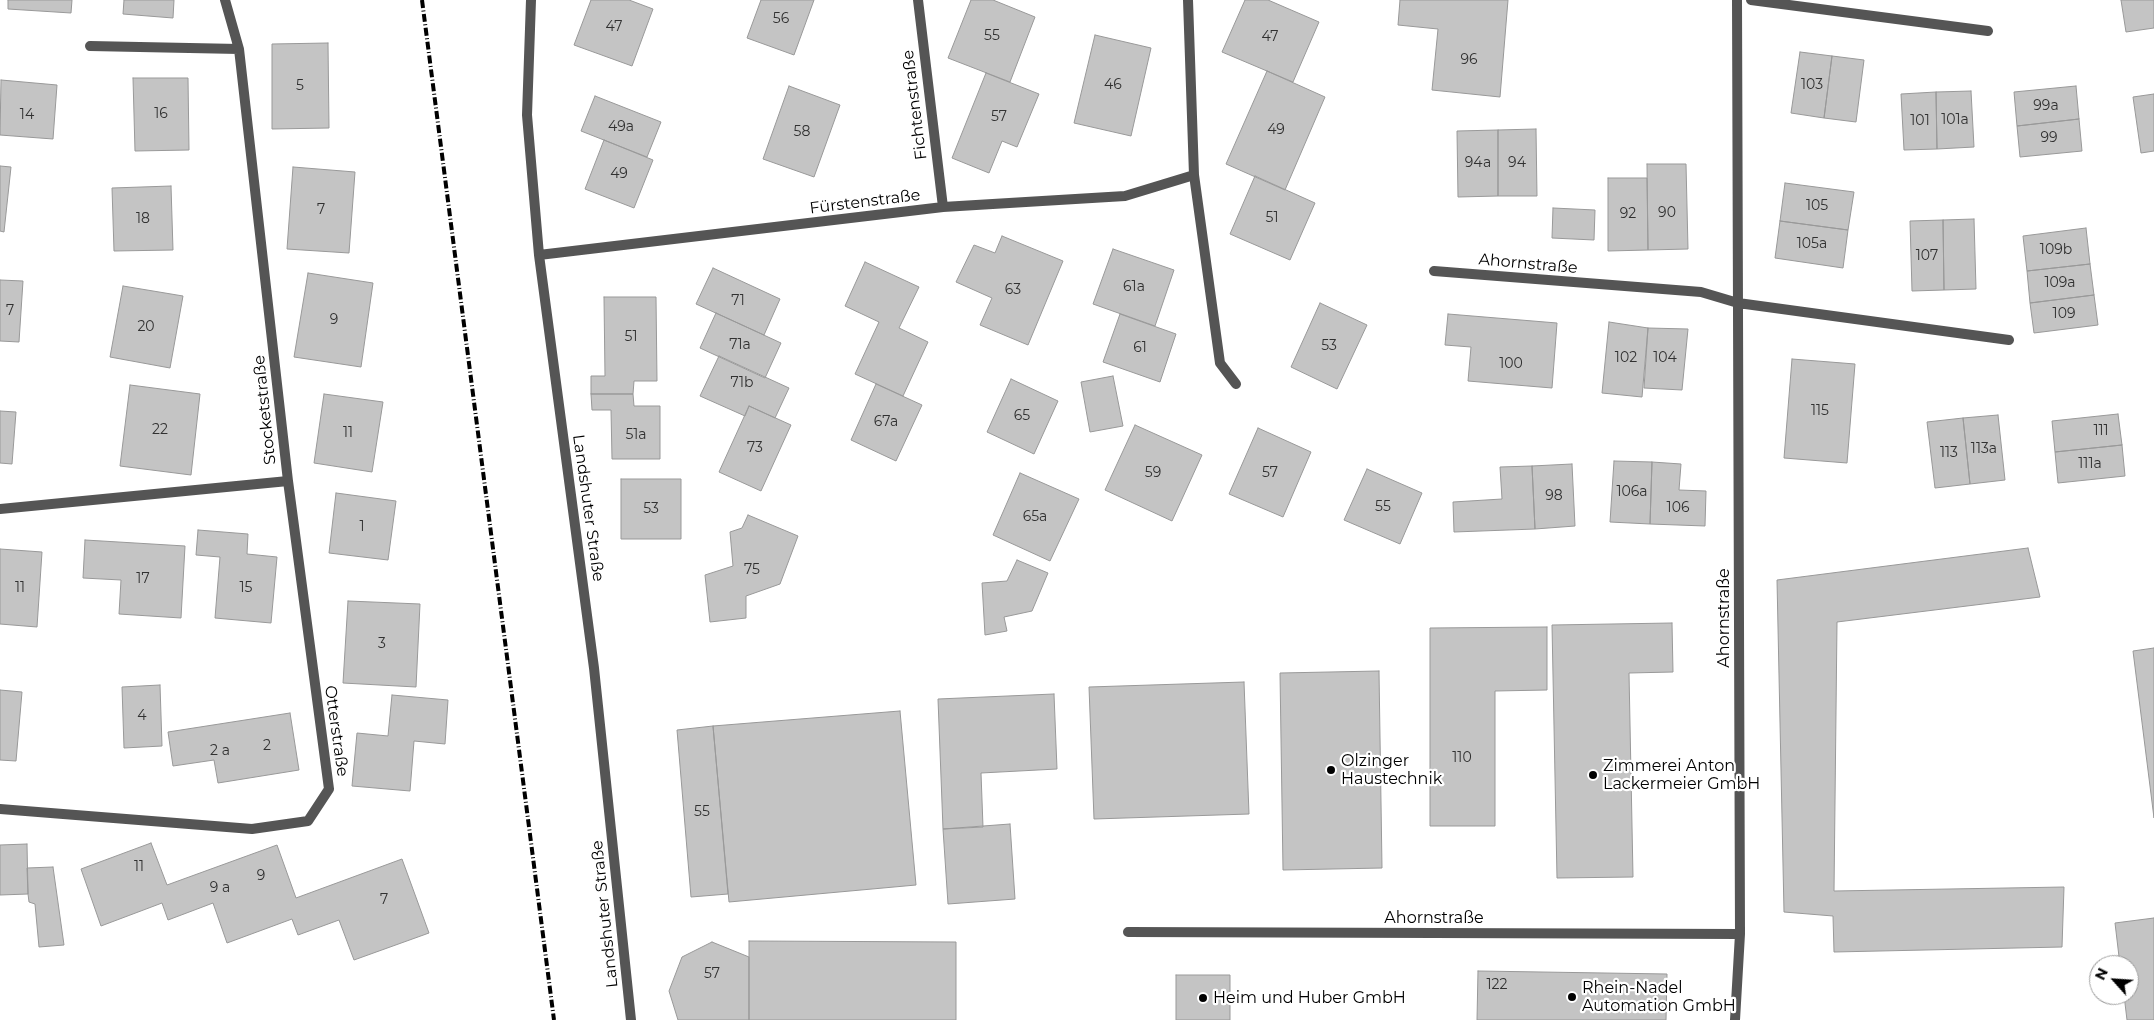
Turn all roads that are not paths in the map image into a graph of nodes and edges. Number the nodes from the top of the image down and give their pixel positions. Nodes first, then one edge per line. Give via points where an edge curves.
1 (225, 0) edge
2 (530, 0) edge
3 (918, 0) edge
4 (1188, 0) edge
5 (1738, 0) edge
6 (1751, 0) edge
7 (1988, 31) dead end
8 (90, 46) dead end
9 (239, 49) junction
10 (1194, 175) junction
11 (942, 207) junction
12 (539, 255) junction
13 (1434, 271) dead end
14 (1738, 303) junction
15 (2009, 340) dead end
16 (1236, 384) dead end
17 (288, 482) junction
18 (0, 509) edge
19 (0, 809) edge
20 (1128, 932) dead end
21 (1740, 934) junction
22 (631, 1020) edge
23 (1736, 1020) edge

1 - 9 street, Stocketstraße
2 - 12 street, Landshuter Straße via 526,115
3 - 11 street, Fichtenstraße
4 - 10 street
5 - 14 street, Ahornstraße
6 - 7 street
8 - 9 street
9 - 17 street, Stocketstraße
10 - 11 street, Fürstenstraße via 1125,196
10 - 16 street via 1220,363
11 - 12 street, Fürstenstraße
12 - 22 street, Landshuter Straße via 594,668
13 - 14 street, Ahornstraße via 1700,292
14 - 15 street, Ahornstraße
14 - 21 street, Ahornstraße
17 - 18 street, Stocketstraße
17 - 19 street, Otterstraße via 329,789 308,821 252,829
20 - 21 street, Ahornstraße
21 - 23 street, Ahornstraße

